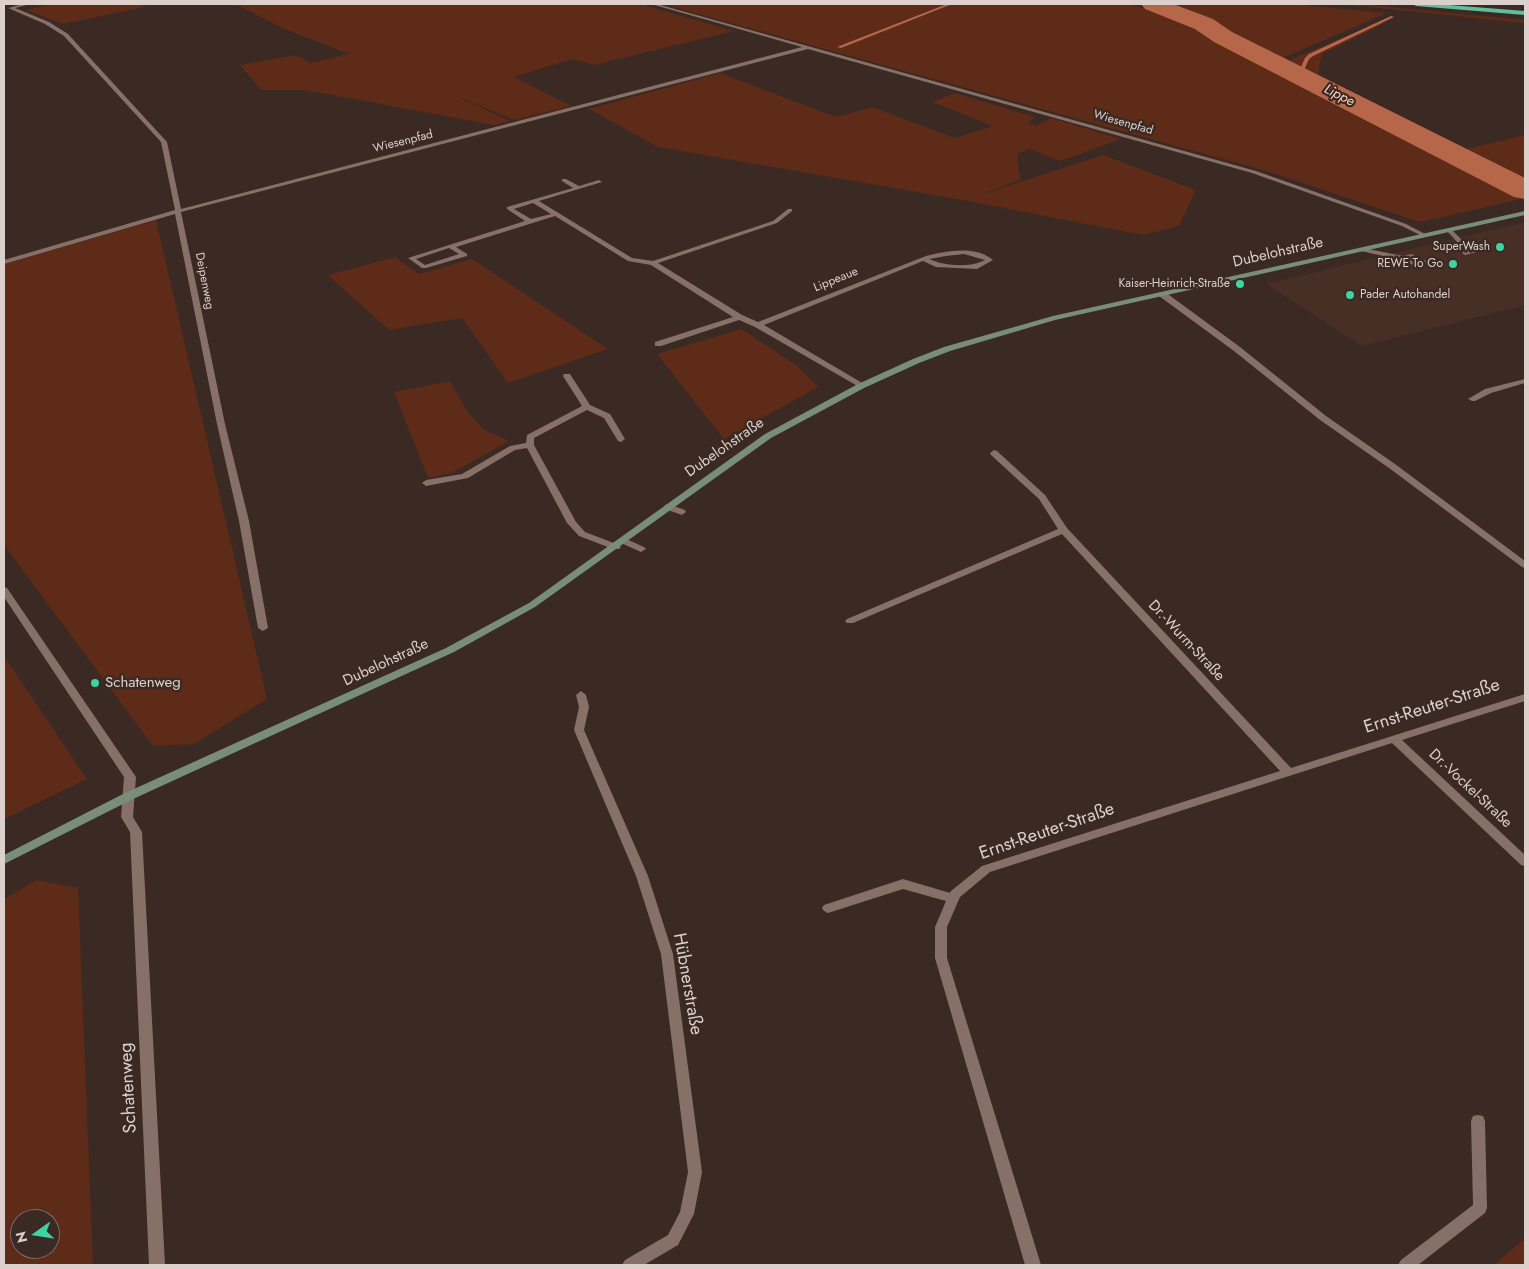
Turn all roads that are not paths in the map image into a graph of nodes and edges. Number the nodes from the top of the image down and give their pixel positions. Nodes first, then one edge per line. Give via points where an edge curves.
1 (28, 4) edge
2 (653, 4) edge
3 (1416, 4) edge
4 (7, 8) edge
5 (1525, 13) edge
6 (810, 47) junction
7 (564, 180) dead end
8 (599, 182) dead end
9 (579, 188) junction
10 (534, 201) junction
11 (790, 210) dead end
12 (179, 211) junction
13 (1525, 213) edge
14 (556, 214) junction
15 (529, 221) junction
16 (1449, 230) junction
17 (1426, 236) junction
18 (1463, 244) junction
19 (450, 246) junction
20 (1454, 246) dead end
21 (1363, 250) junction
22 (1465, 253) dead end
23 (1412, 256) dead end
24 (1403, 258) junction
25 (923, 259) junction
26 (4, 262) edge
27 (1425, 262) dead end
28 (653, 264) junction
29 (1162, 294) junction
30 (739, 317) junction
31 (758, 325) junction
32 (658, 344) dead end
33 (567, 376) dead end
34 (1525, 381) edge
35 (861, 386) junction
36 (1472, 399) dead end
37 (587, 407) junction
38 (621, 439) dead end
39 (530, 445) junction
40 (994, 453) dead end
41 (426, 483) dead end
42 (668, 507) junction
43 (682, 512) dead end
44 (1063, 530) junction
45 (624, 541) junction
46 (616, 547) junction
47 (641, 549) dead end
48 (1525, 565) edge
49 (4, 590) edge
50 (850, 621) dead end
51 (263, 628) dead end
52 (581, 695) dead end
53 (1525, 697) edge
54 (1394, 739) junction
55 (1288, 772) junction
56 (129, 796) junction
57 (4, 860) edge
58 (1525, 862) edge
59 (953, 898) junction
60 (828, 908) dead end
61 (1478, 1121) dead end
62 (157, 1265) edge
63 (630, 1265) edge
64 (1034, 1265) edge
65 (1406, 1265) edge

1 - 4 street
2 - 6 street, Wiesenpfad
3 - 5 highway
4 - 12 street, Deipenweg via 47,23 66,35 164,142
6 - 12 street, Wiesenpfad
6 - 17 street, Wiesenpfad via 1254,172 1404,225
7 - 9 street
8 - 9 street
9 - 10 street
10 - 14 street
10 - 15 street via 509,208
11 - 28 street via 775,222
12 - 26 street, Wiesenpfad
12 - 51 street, Deipenweg via 221,424 244,521
13 - 16 main road, Dubelohstraße
14 - 15 street
14 - 28 street via 630,260
15 - 19 street
16 - 17 main road, Dubelohstraße
16 - 18 street
17 - 21 main road, Dubelohstraße
18 - 20 street
18 - 22 street via 1475,251
19 - 19 street via 465,255 424,267 411,258
21 - 24 street
21 - 29 main road, Dubelohstraße
23 - 24 street
24 - 27 street via 1416,264
25 - 25 street, Lippeaue via 942,253 980,254 990,260 977,267 936,265
25 - 31 street, Lippeaue
28 - 30 street
29 - 35 main road, Dubelohstraße via 1053,318 947,349
29 - 48 street via 1323,418
30 - 31 street
30 - 32 street
31 - 35 street
33 - 37 street
34 - 36 street
35 - 42 main road, Dubelohstraße via 768,436
37 - 38 street via 607,416
37 - 39 street via 530,438
39 - 41 street via 513,448 465,476
39 - 46 street via 572,524 582,534
40 - 44 street, Dr.-Wurm-Straße via 1042,498
42 - 43 street
42 - 45 main road, Dubelohstraße
44 - 50 street
44 - 55 street, Dr.-Wurm-Straße
45 - 46 main road, Dubelohstraße
45 - 47 street
46 - 56 main road, Dubelohstraße via 532,604 450,650
49 - 56 street, Schatenweg via 130,776
52 - 63 street, Hübnerstraße via 584,707 579,730 642,876 667,954 695,1172 687,1214 673,1240
53 - 54 street, Ernst-Reuter-Straße
54 - 55 street, Ernst-Reuter-Straße
54 - 58 street, Dr.-Vockel-Straße
55 - 59 street, Ernst-Reuter-Straße via 986,869
56 - 57 main road, Dubelohstraße
56 - 62 street, Schatenweg via 127,817 136,832
59 - 60 street via 903,884
59 - 64 street, Ernst-Reuter-Straße via 941,927 941,958
61 - 65 street via 1480,1208

